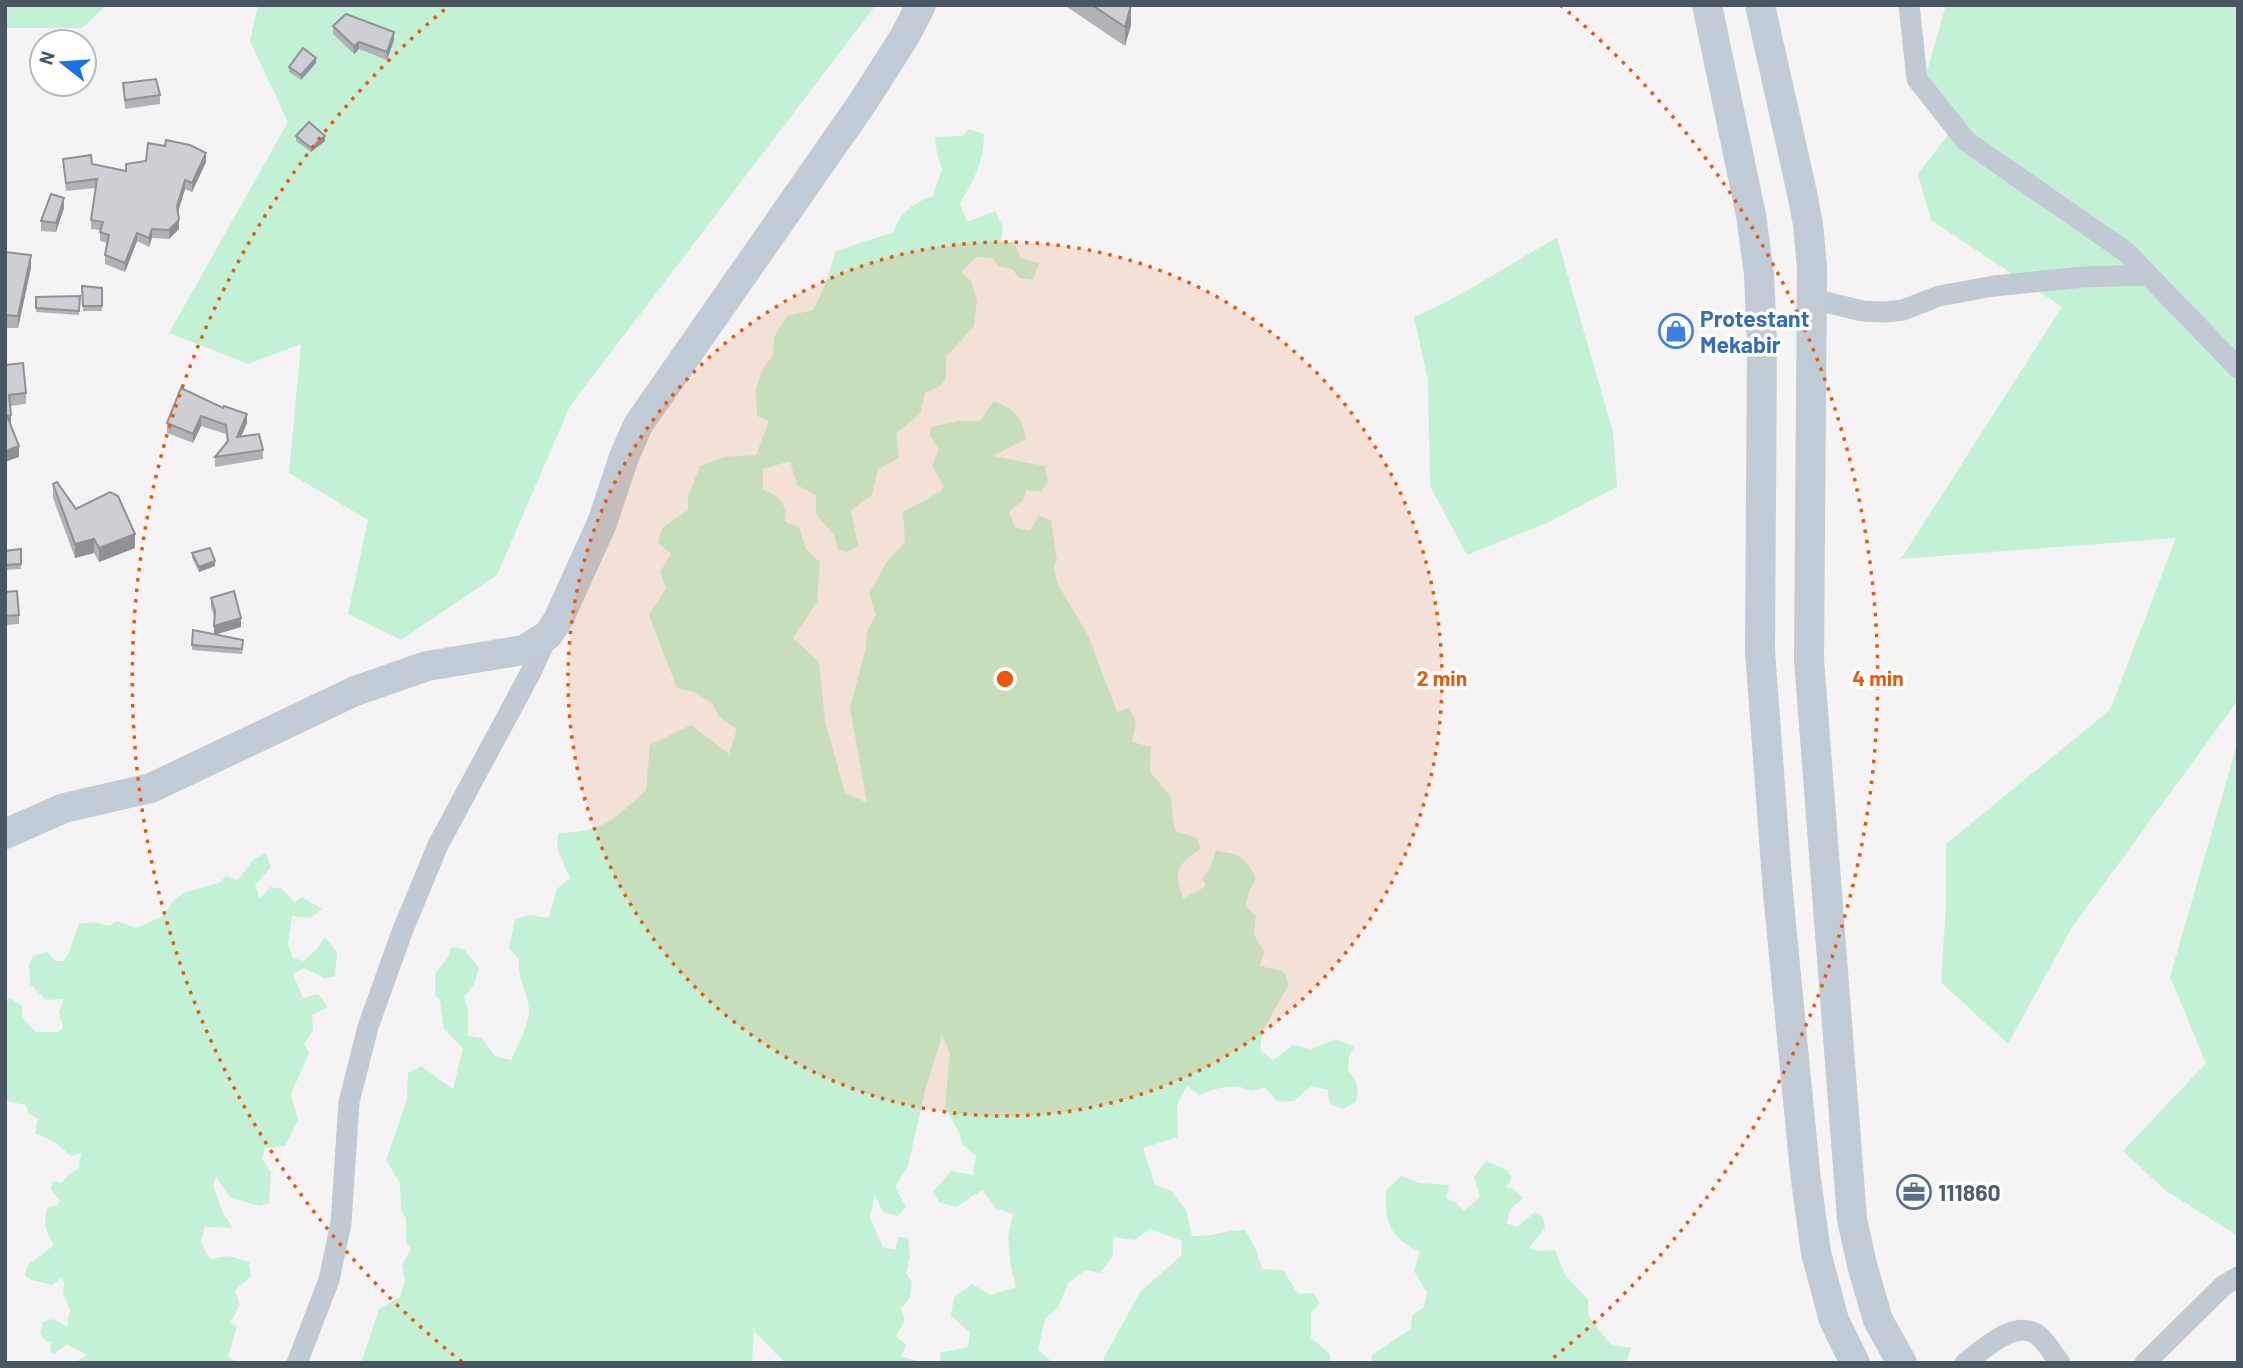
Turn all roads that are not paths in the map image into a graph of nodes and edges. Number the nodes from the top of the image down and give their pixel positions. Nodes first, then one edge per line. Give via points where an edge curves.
1 (921, 5) edge
2 (943, 5) edge
3 (1707, 5) edge
4 (1760, 5) edge
5 (1909, 5) edge
6 (905, 37) junction
7 (2148, 275) junction
8 (1813, 299) junction
9 (2238, 368) edge
10 (548, 635) junction
11 (5, 834) edge
12 (2238, 1277) edge
13 (297, 1363) edge
14 (1855, 1363) edge
15 (1902, 1363) edge
16 (1965, 1363) edge
17 (2060, 1363) edge
18 (2145, 1363) edge

1 - 6 main road
2 - 6 main road
3 - 14 main road via 1759,274 1760,651 1805,1172 1816,1253 1834,1320
4 - 8 main road via 1808,224
5 - 7 street via 1917,79 1966,141 2126,252
6 - 10 main road via 638,425 602,523
7 - 8 street via 1994,286 1885,312
7 - 9 street
8 - 15 main road via 1809,660 1851,1205 1878,1320
10 - 11 main road via 524,650 427,666 355,691 151,788 64,808
10 - 13 street via 438,845 368,1027 349,1102 341,1223 329,1280
12 - 18 street via 2223,1286
16 - 17 street via 2008,1333 2020,1331 2039,1337

